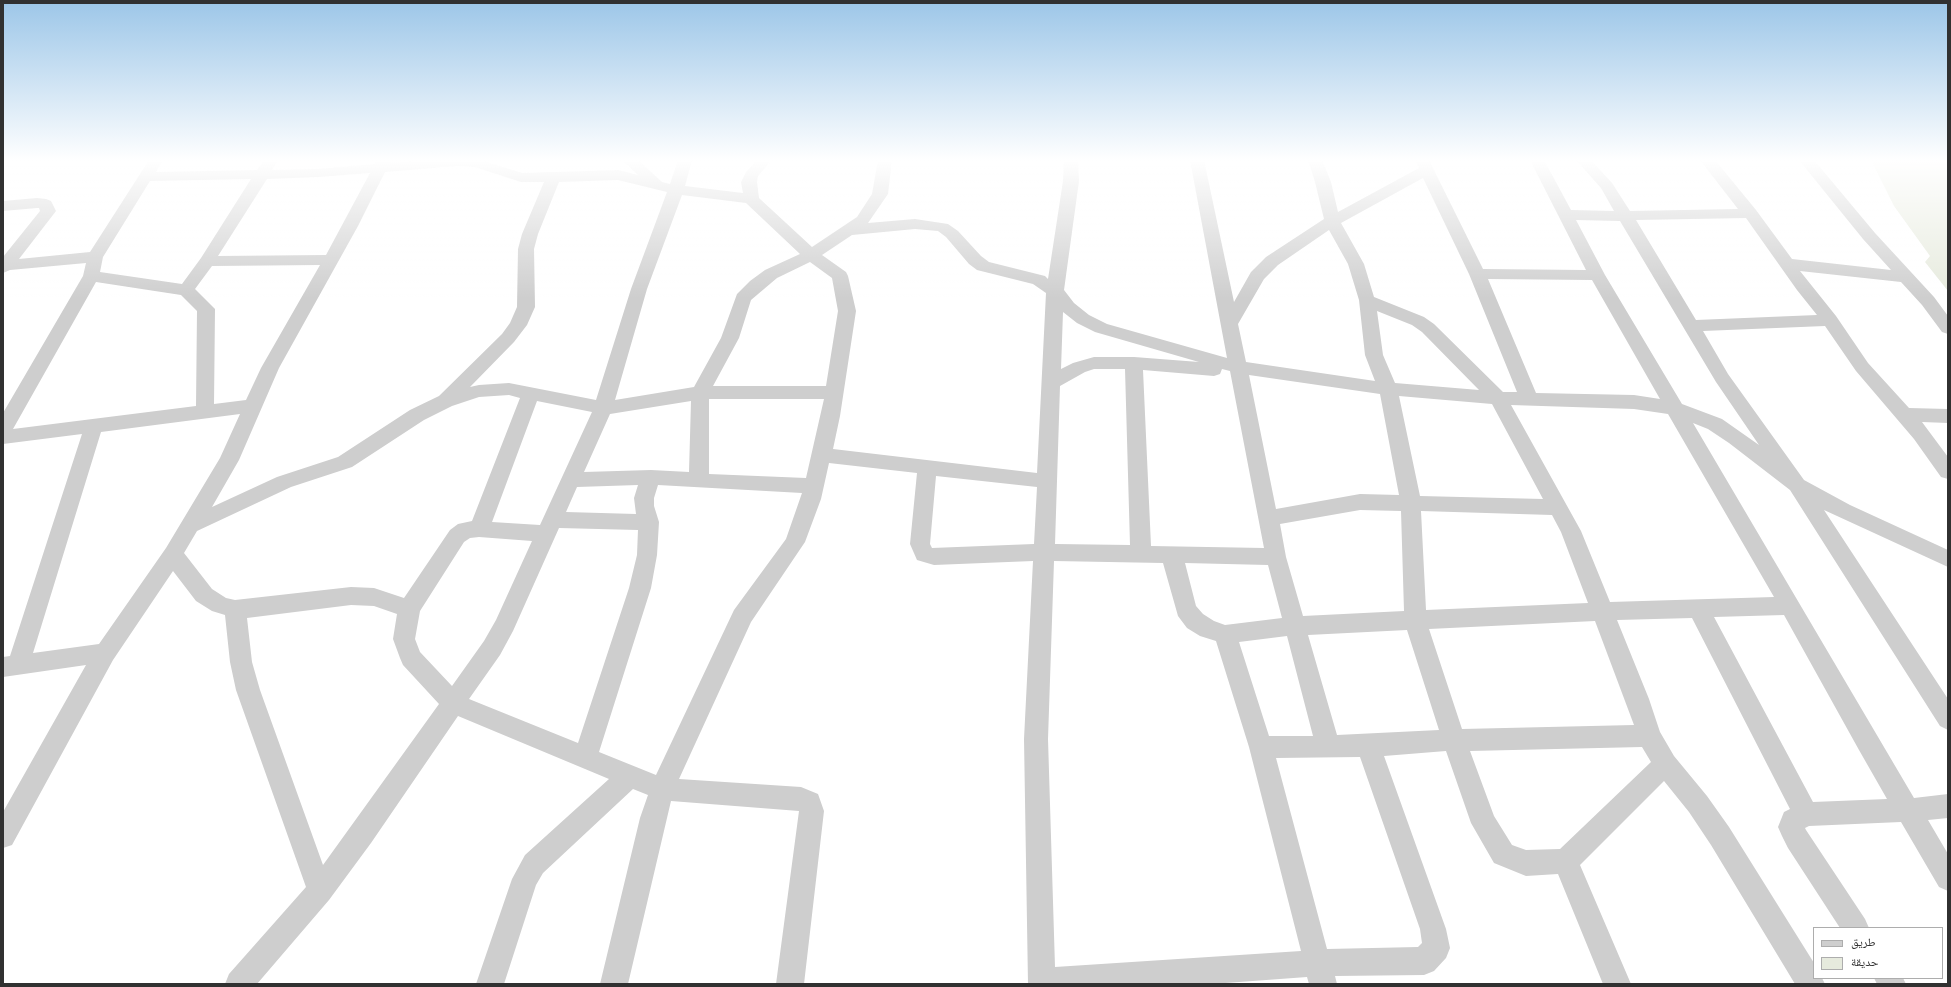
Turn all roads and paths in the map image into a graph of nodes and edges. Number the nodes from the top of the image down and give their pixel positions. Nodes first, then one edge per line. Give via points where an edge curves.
1 (47, 206) edge
2 (127, 206) edge
3 (241, 206) edge
4 (360, 206) edge
5 (541, 206) edge
6 (670, 206) edge
7 (759, 206) edge
8 (874, 206) edge
9 (1067, 206) edge
10 (1206, 206) edge
11 (1329, 206) edge
12 (1357, 206) edge
13 (1444, 206) edge
14 (1561, 206) edge
15 (1620, 206) edge
16 (1744, 206) edge
17 (1845, 206) edge
18 (1750, 213) junction
19 (1566, 215) junction
20 (1627, 216) junction
21 (1332, 221) junction
22 (849, 230) junction
23 (811, 255) junction
24 (96, 257) junction
25 (331, 260) junction
26 (207, 261) junction
27 (1788, 264) junction
28 (4, 266) edge
29 (1477, 274) junction
30 (1597, 275) junction
31 (91, 276) junction
32 (1906, 277) junction
33 (186, 290) junction
34 (1055, 291) junction
35 (1367, 300) junction
36 (1928, 301) junction
37 (1948, 312) edge
38 (1830, 320) junction
39 (1230, 324) junction
40 (1692, 326) junction
41 (1948, 328) edge
42 (1134, 363) junction
43 (1239, 370) junction
44 (1051, 383) junction
45 (1388, 389) junction
46 (835, 392) junction
47 (531, 393) junction
48 (700, 393) junction
49 (1498, 398) junction
50 (1528, 399) junction
51 (445, 401) junction
52 (254, 406) junction
53 (603, 408) junction
54 (1674, 408) junction
55 (205, 412) junction
56 (1903, 415) junction
57 (1948, 416) edge
58 (94, 425) junction
59 (3, 429) edge
60 (3, 437) edge
61 (823, 455) junction
62 (927, 467) junction
63 (1948, 472) edge
64 (651, 477) junction
65 (571, 480) junction
66 (699, 480) junction
67 (1046, 481) junction
68 (1797, 485) junction
69 (815, 486) junction
70 (1411, 503) junction
71 (1558, 507) junction
72 (1268, 518) junction
73 (649, 522) junction
74 (191, 525) junction
75 (550, 527) junction
76 (479, 529) junction
77 (1043, 552) junction
78 (173, 554) junction
79 (1141, 554) junction
80 (1172, 555) junction
81 (1276, 557) junction
82 (1948, 559) edge
83 (1790, 606) junction
84 (235, 609) junction
85 (409, 609) junction
86 (1699, 609) junction
87 (1603, 611) junction
88 (1415, 620) junction
89 (1295, 626) junction
90 (1225, 634) junction
91 (105, 653) junction
92 (10, 666) edge
93 (453, 703) junction
94 (1948, 719) edge
95 (1649, 736) junction
96 (1454, 740) junction
97 (1328, 746) junction
98 (1368, 746) junction
99 (1261, 747) junction
100 (585, 757) junction
101 (1665, 764) junction
102 (630, 776) junction
103 (662, 789) junction
104 (1948, 806) edge
105 (1909, 810) junction
106 (1806, 814) junction
107 (3, 836) edge
108 (1565, 861) junction
109 (1948, 878) edge
110 (320, 891) junction
111 (1855, 927) edge
112 (1321, 974) edge
113 (1201, 978) edge
114 (1042, 983) edge
115 (239, 984) edge
116 (490, 984) edge
117 (614, 984) edge
118 (790, 984) edge
119 (1617, 984) edge
120 (1811, 984) edge

1 - 28 street via 48,211
2 - 24 street
3 - 26 street
4 - 25 street
5 - 51 street via 526,249 526,307 518,325
6 - 53 street via 639,289
7 - 23 street
8 - 22 street via 863,220
9 - 34 street
10 - 39 street
11 - 21 street
12 - 21 street
13 - 29 street
14 - 19 street
15 - 20 street
16 - 18 street
17 - 32 street
18 - 20 street
18 - 27 street
19 - 20 street
19 - 30 street
20 - 40 street
21 - 35 street via 1356,264
21 - 39 street via 1272,261 1257,276
22 - 23 street
22 - 34 street via 915,224 942,227 983,266 1039,280
23 - 46 street via 840,276 843,283 847,311
23 - 48 street via 770,274 744,298 736,314 730,338
24 - 28 street
24 - 31 street
25 - 26 street
25 - 52 street via 270,368
26 - 33 street
27 - 32 street
27 - 38 street
29 - 30 street
29 - 50 street
30 - 54 street
31 - 33 street
31 - 59 street
32 - 36 street
33 - 55 street via 206,309
34 - 43 street via 1068,307 1083,319 1101,328
34 - 44 street
35 - 45 street via 1374,355
35 - 49 street via 1418,321 1428,328
36 - 37 street
36 - 41 street
38 - 40 street
38 - 56 street via 1862,367
39 - 43 street
40 - 68 street via 1722,378
42 - 43 street
42 - 44 street via 1094,363 1079,366
42 - 79 street
43 - 45 street
43 - 72 street
44 - 67 street
45 - 49 street
45 - 70 street
46 - 48 street
46 - 61 street
47 - 51 street via 509,389 479,391
47 - 53 street
47 - 76 street
48 - 53 street
48 - 66 street
49 - 50 street
49 - 71 street
50 - 54 street via 1627,402
51 - 74 street via 416,416 344,462 284,482
52 - 55 street
52 - 74 street via 229,460
53 - 65 street
54 - 68 street via 1715,424
54 - 83 street
55 - 58 street
56 - 57 street
56 - 63 street via 1921,434
58 - 60 street
58 - 92 street
61 - 62 street
61 - 69 street
62 - 67 street
62 - 77 street via 920,544 924,554 934,558
64 - 65 street
64 - 66 street
64 - 73 street via 644,502
65 - 75 street
66 - 69 street
67 - 77 street
68 - 82 street via 1843,511
68 - 94 street
69 - 103 street via 795,542 742,617
70 - 71 street
70 - 72 street via 1360,502
70 - 88 street
71 - 87 street via 1576,542
72 - 81 street
73 - 75 street
73 - 100 street via 647,555 640,588
74 - 78 street
75 - 76 street
75 - 93 street via 492,648
76 - 85 street via 465,530 457,536
77 - 79 street
77 - 114 street via 1036,738
78 - 84 street via 204,595 220,605
78 - 91 street
79 - 80 street
80 - 81 street
80 - 90 street via 1186,610 1195,621 1208,629
81 - 89 street
83 - 86 street
83 - 105 street via 1866,742
84 - 85 street via 351,596 374,597
84 - 110 street via 241,662 248,690
85 - 93 street via 404,639 411,658
86 - 87 street
86 - 106 street
87 - 88 street
87 - 95 street
88 - 89 street
88 - 96 street
89 - 90 street
89 - 97 street
90 - 99 street
91 - 92 street
91 - 107 street
93 - 100 street
93 - 110 street
95 - 96 street
95 - 101 street
96 - 98 street
96 - 108 street via 1484,823 1504,854 1526,863
97 - 98 street
97 - 99 street
98 - 112 street via 1433,929 1436,948 1424,960
99 - 112 street
100 - 102 street
101 - 108 street
101 - 120 street via 1720,836
102 - 103 street
102 - 116 street via 534,864 525,879
103 - 117 street via 652,818
103 - 118 street via 801,799 809,802 812,811
104 - 105 street
105 - 106 street
105 - 109 street
106 - 111 street via 1793,821 1791,827
108 - 119 street
110 - 115 street
112 - 113 street
113 - 114 street

